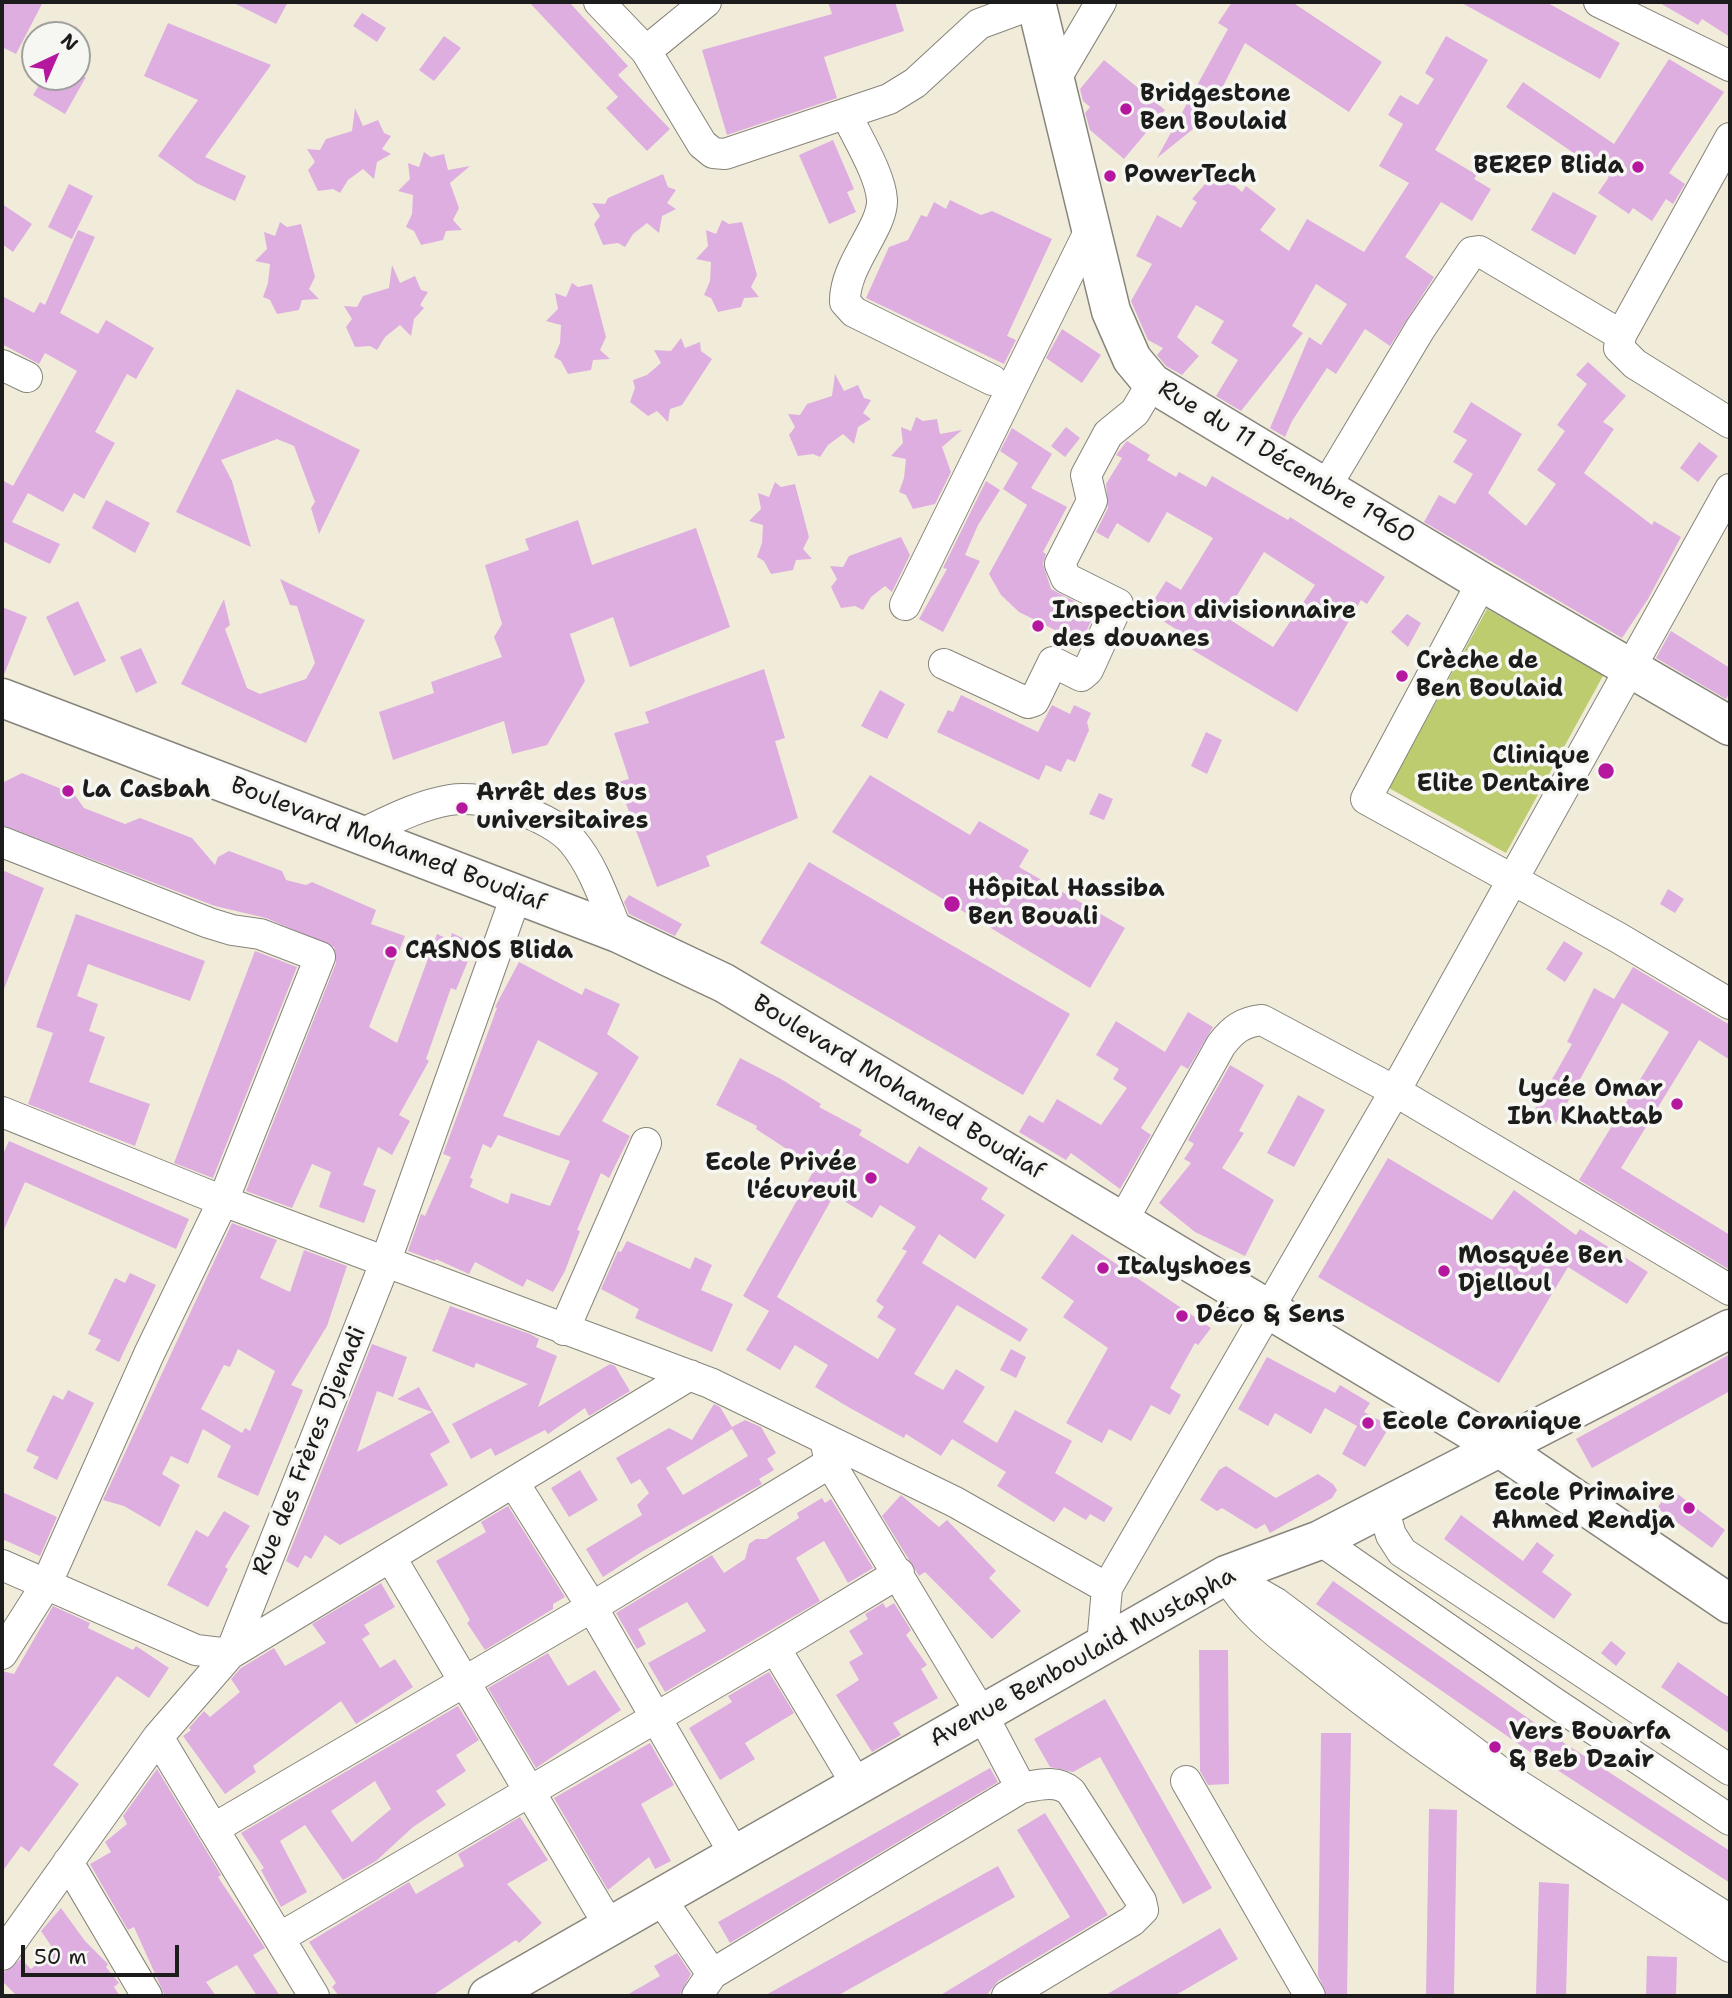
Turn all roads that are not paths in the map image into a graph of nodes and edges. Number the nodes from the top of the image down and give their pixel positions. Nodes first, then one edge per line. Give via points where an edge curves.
1 (599, 2) edge
2 (706, 2) edge
3 (1036, 2) edge
4 (1101, 2) edge
5 (1599, 2) edge
6 (646, 51) junction
7 (1730, 66) edge
8 (1055, 79) junction
9 (846, 114) junction
10 (1730, 138) edge
11 (1090, 230) junction
12 (1621, 335) junction
13 (992, 380) dead end
14 (1152, 383) junction
15 (1730, 423) edge
16 (1325, 488) junction
17 (1730, 489) edge
18 (1482, 582) junction
19 (905, 605) dead end
20 (944, 664) dead end
21 (1629, 668) junction
22 (2, 698) edge
23 (1730, 726) edge
24 (361, 834) junction
25 (2, 842) edge
26 (1511, 879) junction
27 (517, 893) junction
28 (618, 933) junction
29 (1730, 1004) edge
30 (1395, 1091) junction
31 (2, 1112) edge
32 (646, 1143) dead end
33 (223, 1201) junction
34 (1122, 1222) junction
35 (385, 1263) junction
36 (1730, 1290) edge
37 (1268, 1311) junction
38 (1730, 1329) edge
39 (564, 1330) junction
40 (690, 1375) junction
41 (1500, 1448) junction
42 (828, 1451) junction
43 (514, 1483) junction
44 (1383, 1507) junction
45 (1320, 1540) junction
46 (391, 1558) junction
47 (2, 1565) edge
48 (899, 1573) junction
49 (1226, 1575) junction
50 (46, 1585) junction
51 (1107, 1588) junction
52 (1730, 1604) edge
53 (592, 1608) junction
54 (1102, 1645) junction
55 (775, 1648) junction
56 (2, 1654) edge
57 (230, 1654) junction
58 (464, 1681) junction
59 (982, 1714) junction
60 (656, 1717) junction
61 (158, 1737) junction
62 (1730, 1770) edge
63 (1186, 1781) dead end
64 (857, 1785) junction
65 (1021, 1788) junction
66 (530, 1791) junction
67 (1730, 1819) edge
68 (213, 1829) junction
69 (735, 1855) junction
70 (68, 1862) junction
71 (659, 1896) junction
72 (1730, 1920) edge
73 (610, 1927) junction
74 (278, 1938) junction
75 (1730, 1947) edge
76 (2, 1955) edge
77 (705, 1985) edge
78 (147, 1996) edge
79 (314, 1996) edge
80 (488, 1996) edge
81 (1007, 1996) edge
82 (1310, 1996) edge

1 - 6 street
2 - 6 street
3 - 8 main road, Rue du 11 Décembre 1960
3 - 9 street via 979,24 915,83 889,99
4 - 8 street
5 - 7 street
6 - 9 street via 702,144 713,153 725,154
8 - 11 main road, Rue du 11 Décembre 1960
9 - 13 street via 882,201 845,286 845,302 854,312
10 - 12 street
11 - 14 main road, Rue du 11 Décembre 1960 via 1111,311 1132,359
11 - 19 street
12 - 15 street via 1619,348 1635,364
12 - 16 street via 1479,251 1472,252
14 - 16 main road, Rue du 11 Décembre 1960
14 - 20 street via 1135,412 1108,434 1086,475 1092,501 1060,564 1066,578 1118,604 1088,670 1081,676 1053,662 1034,701 1028,703
16 - 18 main road, Rue du 11 Décembre 1960
17 - 21 street
18 - 21 main road, Rue du 11 Décembre 1960
18 - 26 street via 1366,799
21 - 23 main road, Rue du 11 Décembre 1960
21 - 26 street
22 - 24 main road, Boulevard Mohamed Boudiaf
24 - 27 main road, Boulevard Mohamed Boudiaf
24 - 28 street via 452,799 487,801 531,813 570,839 583,856
25 - 33 street via 209,923 260,934 320,957
26 - 29 street
26 - 30 street
27 - 28 main road, Boulevard Mohamed Boudiaf
27 - 35 street, Rue des Frères Djenadi
28 - 34 main road, Boulevard Mohamed Boudiaf via 724,983
30 - 34 street via 1262,1020 1249,1021 1232,1030 1221,1045
30 - 36 street
30 - 37 street
31 - 33 street
32 - 39 street
33 - 35 street
33 - 50 street
34 - 37 main road, Boulevard Mohamed Boudiaf
35 - 39 street
35 - 57 street, Rue des Frères Djenadi
37 - 41 main road, Boulevard Mohamed Boudiaf
37 - 51 street
38 - 41 main road, Avenue Benboulaid Mustapha
39 - 40 street
40 - 42 street
40 - 43 street
41 - 44 main road, Avenue Benboulaid Mustapha
41 - 52 main road, Boulevard Mohamed Boudiaf
42 - 48 street
42 - 51 street via 955,1502
42 - 53 street
43 - 46 street
43 - 53 street
44 - 45 main road, Avenue Benboulaid Mustapha
44 - 62 street via 1391,1535 1402,1552
45 - 49 main road, Avenue Benboulaid Mustapha
45 - 67 street
46 - 57 street
46 - 58 street
47 - 50 street
48 - 55 street
48 - 59 street
49 - 54 main road, Avenue Benboulaid Mustapha
49 - 72 street via 1276,1603 1515,1783
49 - 75 street via 1243,1603 1367,1705 1503,1801
50 - 56 street
50 - 57 street via 196,1650
51 - 54 street
53 - 58 street
53 - 60 street
54 - 59 main road, Avenue Benboulaid Mustapha
55 - 60 street
55 - 64 street
57 - 61 street, Rue des Frères Djenadi
58 - 66 street
58 - 68 street
59 - 64 main road, Avenue Benboulaid Mustapha
59 - 65 street
60 - 66 street
60 - 69 street
61 - 68 street
61 - 70 street, Rue des Frères Djenadi
63 - 82 street
64 - 69 main road, Avenue Benboulaid Mustapha
65 - 77 street
65 - 81 street via 1050,1783 1066,1787 1143,1910
66 - 73 street
66 - 74 street
68 - 74 street
69 - 71 main road, Avenue Benboulaid Mustapha
70 - 76 street, Rue des Frères Djenadi
70 - 78 street
71 - 73 main road, Avenue Benboulaid Mustapha
71 - 77 street
73 - 80 main road, Avenue Benboulaid Mustapha
74 - 79 street

